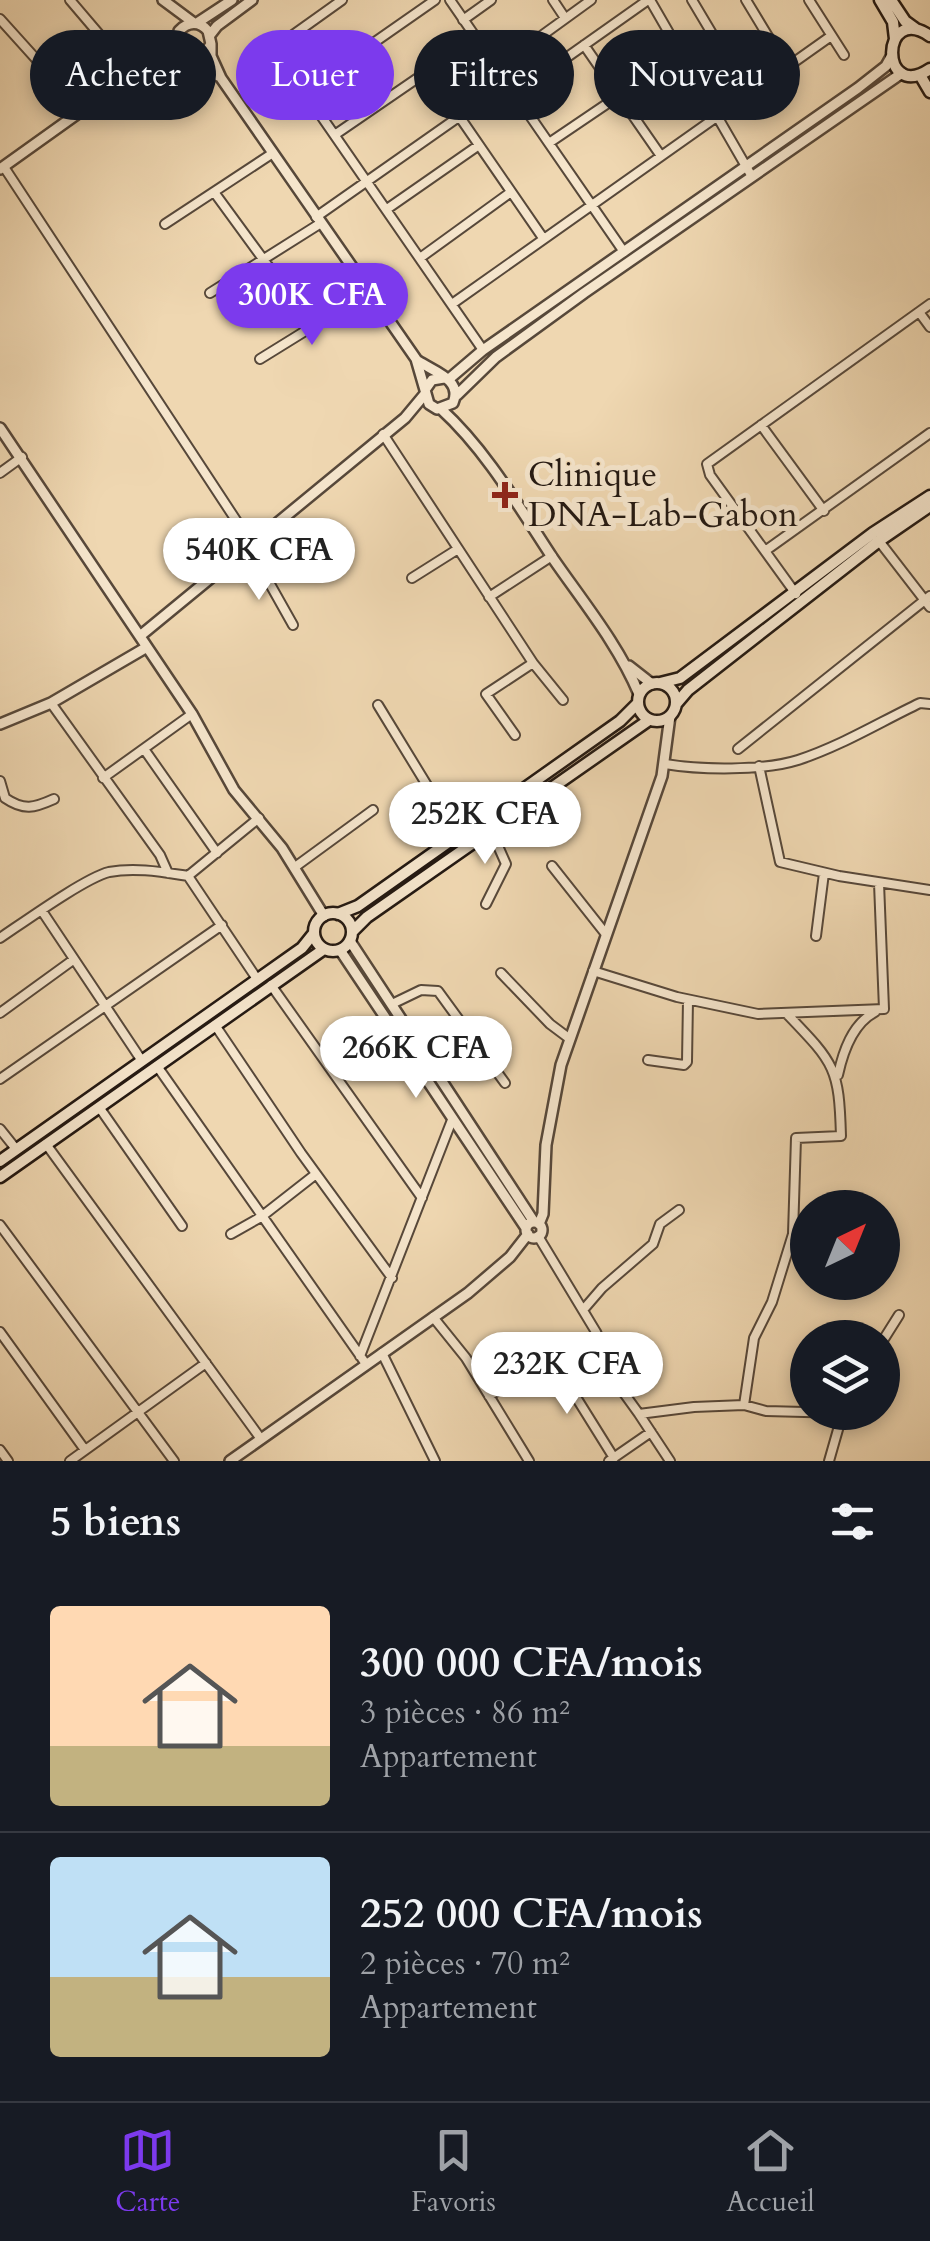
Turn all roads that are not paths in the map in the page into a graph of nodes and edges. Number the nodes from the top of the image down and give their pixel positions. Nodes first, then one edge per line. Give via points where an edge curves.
1 (70, 0) edge
2 (162, 0) edge
3 (232, 0) edge
4 (252, 0) edge
5 (342, 0) edge
6 (435, 0) edge
7 (450, 0) edge
8 (491, 0) edge
9 (552, 0) edge
10 (591, 0) edge
11 (649, 0) edge
12 (692, 0) edge
13 (746, 0) edge
14 (809, 0) edge
15 (880, 0) edge
16 (891, 0) edge
17 (565, 18) junction
18 (0, 19) edge
19 (463, 20) junction
20 (195, 23) junction
21 (95, 30) edge
22 (174, 30) edge
23 (182, 30) edge
24 (207, 30) edge
25 (214, 30) edge
26 (301, 30) edge
27 (392, 30) edge
28 (470, 30) edge
29 (549, 30) edge
30 (668, 30) edge
31 (710, 30) edge
32 (764, 30) edge
33 (917, 30) junction
34 (831, 36) junction
35 (930, 36) edge
36 (895, 38) junction
37 (584, 45) junction
38 (30, 52) edge
39 (574, 52) edge
40 (844, 55) dead end
41 (800, 57) edge
42 (891, 57) junction
43 (594, 60) edge
44 (216, 67) edge
45 (925, 72) edge
46 (902, 73) junction
47 (216, 75) edge
48 (221, 78) junction
49 (414, 81) edge
50 (930, 92) edge
51 (594, 113) edge
52 (68, 120) edge
53 (326, 120) edge
54 (453, 120) edge
55 (462, 120) edge
56 (533, 120) edge
57 (636, 120) edge
58 (712, 120) edge
59 (720, 120) edge
60 (336, 134) junction
61 (549, 143) junction
62 (479, 145) junction
63 (272, 153) junction
64 (661, 156) junction
65 (2, 168) edge
66 (748, 170) junction
67 (368, 180) junction
68 (214, 192) junction
69 (511, 192) junction
70 (592, 204) junction
71 (387, 209) junction
72 (319, 220) junction
73 (165, 224) dead end
74 (543, 238) junction
75 (624, 252) junction
76 (420, 258) junction
77 (263, 260) junction
78 (210, 293) dead end
79 (452, 304) junction
80 (930, 304) edge
81 (344, 306) dead end
82 (919, 312) junction
83 (312, 326) junction
84 (930, 328) edge
85 (483, 350) junction
86 (260, 359) dead end
87 (416, 359) junction
88 (446, 378) junction
89 (425, 392) junction
90 (456, 397) junction
91 (439, 409) junction
92 (404, 418) junction
93 (761, 425) junction
94 (0, 428) edge
95 (464, 430) junction
96 (930, 433) edge
97 (383, 434) junction
98 (22, 458) junction
99 (0, 473) edge
100 (930, 496) edge
101 (930, 506) edge
102 (824, 511) junction
103 (879, 541) junction
104 (249, 544) junction
105 (458, 549) junction
106 (766, 551) junction
107 (552, 556) junction
108 (412, 578) dead end
109 (796, 594) junction
110 (490, 597) junction
111 (928, 601) edge
112 (293, 625) dead end
113 (140, 636) junction
114 (148, 647) junction
115 (534, 663) junction
116 (627, 664) junction
117 (656, 683) junction
118 (638, 699) junction
119 (563, 700) dead end
120 (51, 703) junction
121 (676, 704) junction
122 (930, 704) edge
123 (378, 705) dead end
124 (192, 714) junction
125 (670, 716) junction
126 (649, 720) junction
127 (0, 724) edge
128 (515, 735) dead end
129 (144, 749) junction
130 (738, 749) dead end
131 (665, 764) junction
132 (759, 766) junction
133 (103, 778) junction
134 (0, 781) edge
135 (54, 798) dead end
136 (373, 810) dead end
137 (259, 818) junction
138 (491, 830) junction
139 (458, 836) junction
140 (217, 853) junction
141 (552, 866) dead end
142 (295, 867) junction
143 (168, 872) junction
144 (824, 873) junction
145 (188, 876) junction
146 (879, 883) junction
147 (930, 890) edge
148 (486, 904) dead end
149 (42, 911) junction
150 (338, 914) junction
151 (324, 916) junction
152 (222, 925) junction
153 (605, 932) junction
154 (314, 933) junction
155 (351, 936) junction
156 (816, 936) dead end
157 (0, 938) edge
158 (324, 948) junction
159 (340, 950) junction
160 (73, 960) junction
161 (593, 970) junction
162 (501, 973) dead end
163 (257, 979) junction
164 (271, 985) junction
165 (688, 1000) junction
166 (392, 1004) junction
167 (104, 1007) junction
168 (884, 1008) junction
169 (0, 1013) edge
170 (788, 1015) junction
171 (214, 1026) junction
172 (570, 1039) junction
173 (648, 1060) dead end
174 (142, 1061) junction
175 (157, 1066) junction
176 (837, 1078) junction
177 (0, 1079) edge
178 (504, 1082) dead end
179 (99, 1107) junction
180 (452, 1120) junction
181 (0, 1129) edge
182 (46, 1144) junction
183 (16, 1150) junction
184 (0, 1161) edge
185 (316, 1174) junction
186 (0, 1177) edge
187 (422, 1198) junction
188 (679, 1210) dead end
189 (261, 1217) junction
190 (0, 1224) edge
191 (182, 1226) dead end
192 (533, 1229) junction
193 (232, 1234) dead end
194 (392, 1278) junction
195 (584, 1310) junction
196 (900, 1315) dead end
197 (433, 1316) junction
198 (897, 1320) edge
199 (0, 1332) edge
200 (382, 1354) junction
201 (363, 1360) junction
202 (206, 1363) junction
203 (489, 1396) junction
204 (744, 1405) junction
205 (790, 1411) edge
206 (138, 1413) junction
207 (639, 1414) junction
208 (838, 1430) edge
209 (650, 1432) junction
210 (261, 1438) junction
211 (0, 1450) edge
212 (85, 1450) junction
213 (612, 1459) edge
214 (233, 1460) edge
215 (8, 1461) edge
216 (70, 1461) edge
217 (174, 1461) edge
218 (436, 1461) edge
219 (529, 1461) edge
220 (670, 1461) edge
221 (830, 1461) edge

1 - 21 street
2 - 20 street
2 - 22 street
3 - 20 street
4 - 25 street
5 - 26 street
6 - 27 street
7 - 19 street
8 - 19 street
9 - 17 street
10 - 17 street
11 - 30 street
11 - 37 street
12 - 31 street
13 - 32 street
14 - 34 street
15 - 36 main road
16 - 33 main road
17 - 29 street
18 - 38 street
19 - 28 street
20 - 23 street
20 - 24 street
33 - 35 main road
33 - 36 main road
34 - 40 street
34 - 41 street
36 - 42 main road
37 - 39 street
37 - 43 street
42 - 46 main road
42 - 66 street
44 - 48 street
45 - 46 main road
45 - 50 main road
46 - 66 street
47 - 48 street
48 - 63 street
49 - 60 street
51 - 61 street
52 - 65 street
53 - 60 street
54 - 67 street
55 - 62 street
56 - 61 street
57 - 64 street
58 - 64 street
59 - 66 street
60 - 67 street
61 - 70 street
62 - 69 street
62 - 71 street
63 - 68 street
63 - 72 street
64 - 70 street
65 - 104 street
66 - 75 street
66 - 90 street via 496,357
67 - 71 street
67 - 72 street
68 - 73 street
68 - 77 street
69 - 74 street
69 - 76 street
70 - 74 street
70 - 75 street
71 - 76 street
72 - 77 street
72 - 87 street
74 - 79 street
75 - 85 street
76 - 79 street
77 - 78 street
77 - 83 street
79 - 85 street
80 - 82 street
81 - 83 street
82 - 84 street
82 - 93 street
83 - 86 street
85 - 88 street
87 - 88 street
87 - 89 street
88 - 89 street via 432,380
88 - 90 street
89 - 91 street
89 - 92 street
90 - 91 street
90 - 95 street
91 - 92 street
91 - 95 street
92 - 97 street
93 - 102 street
93 - 106 street via 706,468
94 - 98 street
95 - 107 street
96 - 102 street
97 - 104 street
97 - 105 street
98 - 99 street
98 - 113 street
100 - 109 main road
101 - 103 main road
102 - 106 street
103 - 111 street
103 - 121 main road
104 - 112 street
104 - 113 street
105 - 108 street
105 - 110 street
106 - 109 street
107 - 110 street
107 - 116 street
109 - 117 main road via 680,678
110 - 115 street
111 - 130 street
113 - 114 street
114 - 120 street
114 - 124 street
115 - 119 street
115 - 128 street via 486,694
116 - 117 street
116 - 118 street
117 - 118 main road
117 - 121 main road via 672,691
118 - 126 main road
118 - 139 main road via 620,721
120 - 127 street
120 - 133 street
121 - 125 main road
122 - 132 street via 795,761
123 - 139 street
124 - 129 street
124 - 137 street via 234,790
125 - 126 main road
125 - 131 street
126 - 138 main road
129 - 133 street
129 - 140 street
131 - 132 street
131 - 153 street
132 - 144 street via 778,859
133 - 143 street
134 - 135 street via 5,798 22,808
136 - 142 street
137 - 140 street
137 - 142 street
138 - 148 street via 506,864
138 - 155 main road via 367,917
139 - 150 main road
140 - 145 street
141 - 153 street
142 - 151 street
143 - 145 street
143 - 149 street via 110,872
144 - 146 street
144 - 156 street
145 - 152 street
146 - 147 street
146 - 168 street
149 - 157 street
149 - 160 street
150 - 151 main road
150 - 155 main road via 348,920
151 - 154 main road
152 - 163 street
152 - 167 street
153 - 161 street
154 - 158 main road
154 - 163 main road
155 - 159 main road
155 - 166 street
158 - 159 main road
158 - 164 main road
159 - 180 street
160 - 167 street
160 - 169 street
161 - 165 street
161 - 172 street
162 - 172 street
163 - 174 main road
164 - 171 main road
164 - 187 street
165 - 170 street
165 - 173 street via 687,1062
166 - 178 street via 421,990 438,991
166 - 192 street
167 - 174 street
167 - 177 street
168 - 170 street
168 - 176 street via 868,1016 846,1044
170 - 176 street
171 - 175 main road
171 - 185 street
172 - 192 street via 546,1145 543,1214
174 - 183 main road
175 - 179 main road
175 - 189 street
176 - 204 street via 841,1136 796,1138 793,1234 754,1338
179 - 182 main road
179 - 191 street
180 - 187 street
180 - 192 street
181 - 183 street
182 - 186 main road
182 - 202 street
183 - 184 main road
185 - 189 street
185 - 194 street
187 - 194 street
188 - 195 street
189 - 193 street
189 - 201 street
190 - 206 street
192 - 195 street
192 - 197 street via 497,1269
194 - 201 street
195 - 207 street
196 - 198 street
197 - 200 street
197 - 203 street
199 - 212 street
200 - 201 street
200 - 218 street
201 - 210 street
202 - 206 street
202 - 210 street
203 - 213 street via 551,1357
203 - 219 street
204 - 205 street
204 - 207 street
206 - 212 street
206 - 217 street
207 - 209 street
208 - 221 street
209 - 213 street
209 - 220 street
210 - 214 street
211 - 215 street
212 - 216 street

